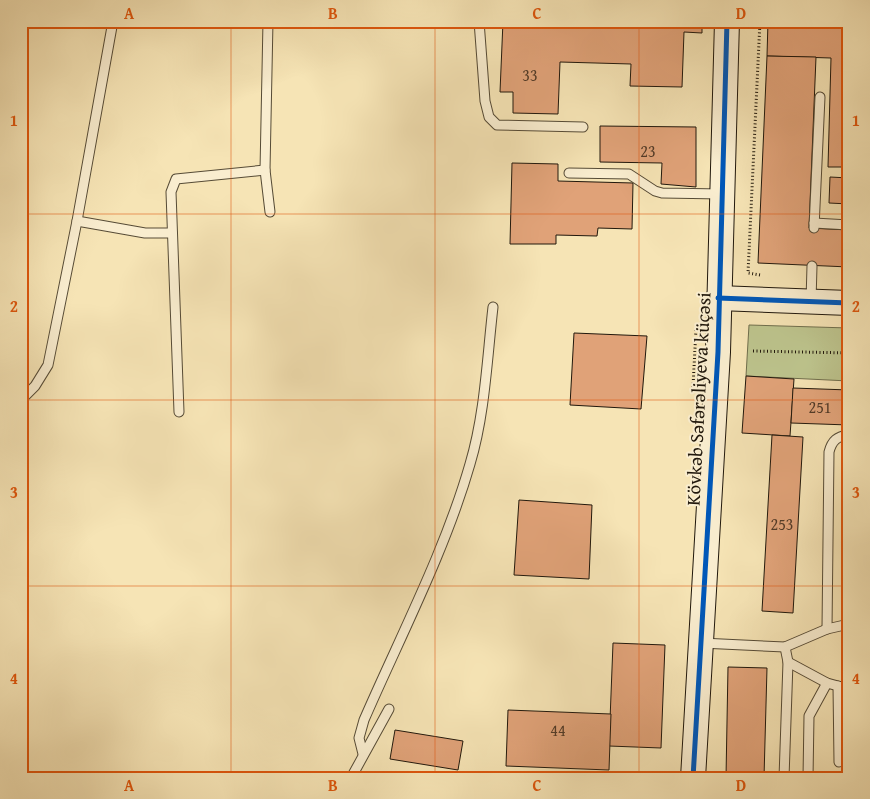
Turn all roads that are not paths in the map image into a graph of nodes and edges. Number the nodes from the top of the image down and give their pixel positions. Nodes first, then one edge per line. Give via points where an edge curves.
1 (113, 21) edge
2 (268, 21) edge
3 (479, 21) edge
4 (727, 21) edge
5 (820, 96) dead end
6 (583, 127) dead end
7 (265, 170) junction
8 (569, 172) dead end
9 (722, 194) junction
10 (270, 212) dead end
11 (78, 221) junction
12 (849, 225) edge
13 (172, 233) junction
14 (812, 266) dead end
15 (718, 298) junction
16 (811, 301) junction
17 (849, 303) edge
18 (493, 307) dead end
19 (21, 400) edge
20 (179, 412) dead end
21 (849, 434) edge
22 (849, 624) edge
23 (828, 629) junction
24 (701, 643) junction
25 (785, 647) junction
26 (788, 662) junction
27 (827, 683) junction
28 (838, 686) junction
29 (849, 689) edge
30 (389, 709) dead end
31 (363, 754) junction
32 (839, 762) dead end
33 (351, 778) edge
34 (693, 778) edge
35 (784, 778) edge
36 (808, 778) edge

1 - 11 lane
2 - 7 lane
3 - 6 lane via 489,117 497,125
4 - 9 street, Kövkəb Səfərəliyeva küçəsi
5 - 12 lane via 814,226
7 - 10 lane
7 - 13 lane via 176,179 171,192
8 - 9 lane via 629,174 662,193
9 - 15 street, Kövkəb Səfərəliyeva küçəsi
11 - 13 lane via 145,233
11 - 19 lane via 48,366
13 - 20 lane
14 - 16 lane
15 - 16 street
15 - 24 street, Kövkəb Səfərəliyeva küçəsi via 718,352
16 - 17 street
18 - 31 lane via 479,427 471,463 446,533 364,720 359,738
21 - 23 lane via 832,442 829,452
22 - 23 lane
23 - 25 lane
24 - 25 lane
24 - 34 street, Kövkəb Səfərəliyeva küçəsi
25 - 26 lane
26 - 27 lane
26 - 35 lane
27 - 28 lane
27 - 36 lane via 808,716
28 - 29 lane
28 - 32 lane
30 - 31 lane
31 - 33 lane

